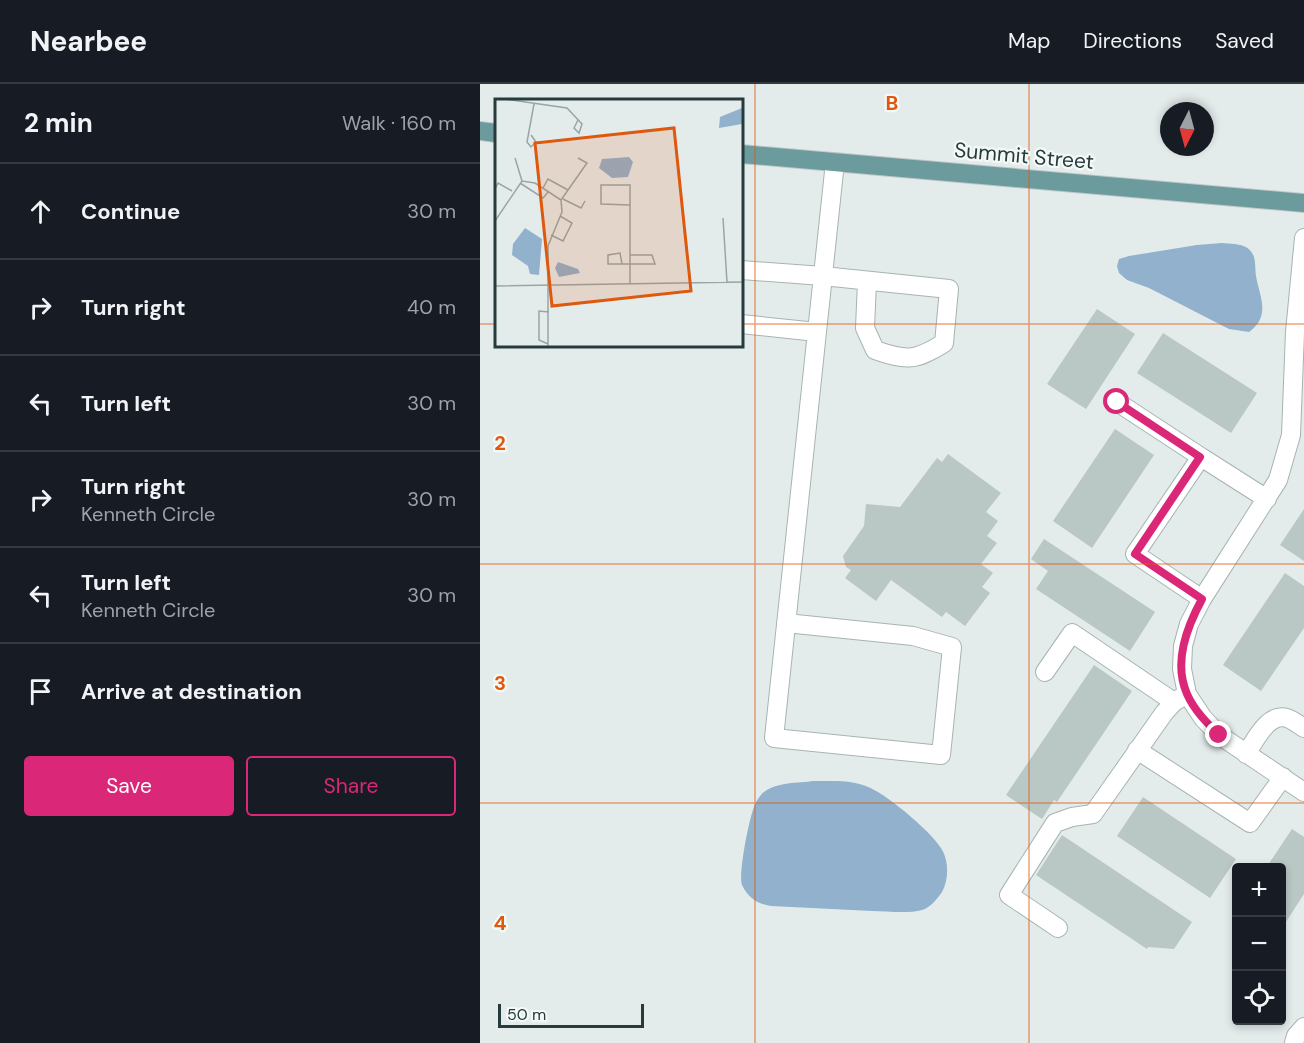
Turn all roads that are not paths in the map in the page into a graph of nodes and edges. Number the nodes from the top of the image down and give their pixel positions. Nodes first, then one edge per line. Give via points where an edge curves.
1 (480, 131) edge
2 (495, 133) edge
3 (742, 154) edge
4 (835, 162) junction
5 (1304, 203) edge
6 (1304, 238) edge
7 (742, 270) edge
8 (823, 276) junction
9 (867, 281) junction
10 (742, 324) edge
11 (817, 332) junction
12 (1117, 402) dead end
13 (1200, 457) junction
14 (1268, 499) junction
15 (1202, 599) junction
16 (786, 622) junction
17 (1045, 672) dead end
18 (1181, 698) junction
19 (1304, 728) edge
20 (1137, 750) junction
21 (1246, 754) junction
22 (1283, 777) junction
23 (1304, 792) edge
24 (1058, 928) dead end
25 (1304, 1027) edge
26 (1294, 1043) edge

1 - 2 main road
3 - 4 main road, Summit Street
4 - 5 main road, Summit Street
4 - 8 street
6 - 14 street via 1291,435
7 - 8 street
8 - 9 street
8 - 11 street
9 - 9 street via 864,328 875,350 901,359 926,354 944,343 949,289
10 - 11 street
11 - 16 street
12 - 13 street
13 - 14 street
13 - 15 street via 1135,554
14 - 15 street
15 - 18 street via 1183,646
16 - 16 street via 774,738 941,755 952,647 913,636
17 - 18 street via 1072,633
18 - 20 street via 1164,713
18 - 21 street via 1219,735
19 - 21 street via 1286,717 1275,718
20 - 22 street via 1250,823
20 - 24 street via 1093,814 1055,823 1009,896
21 - 22 street
22 - 23 street
25 - 26 street

